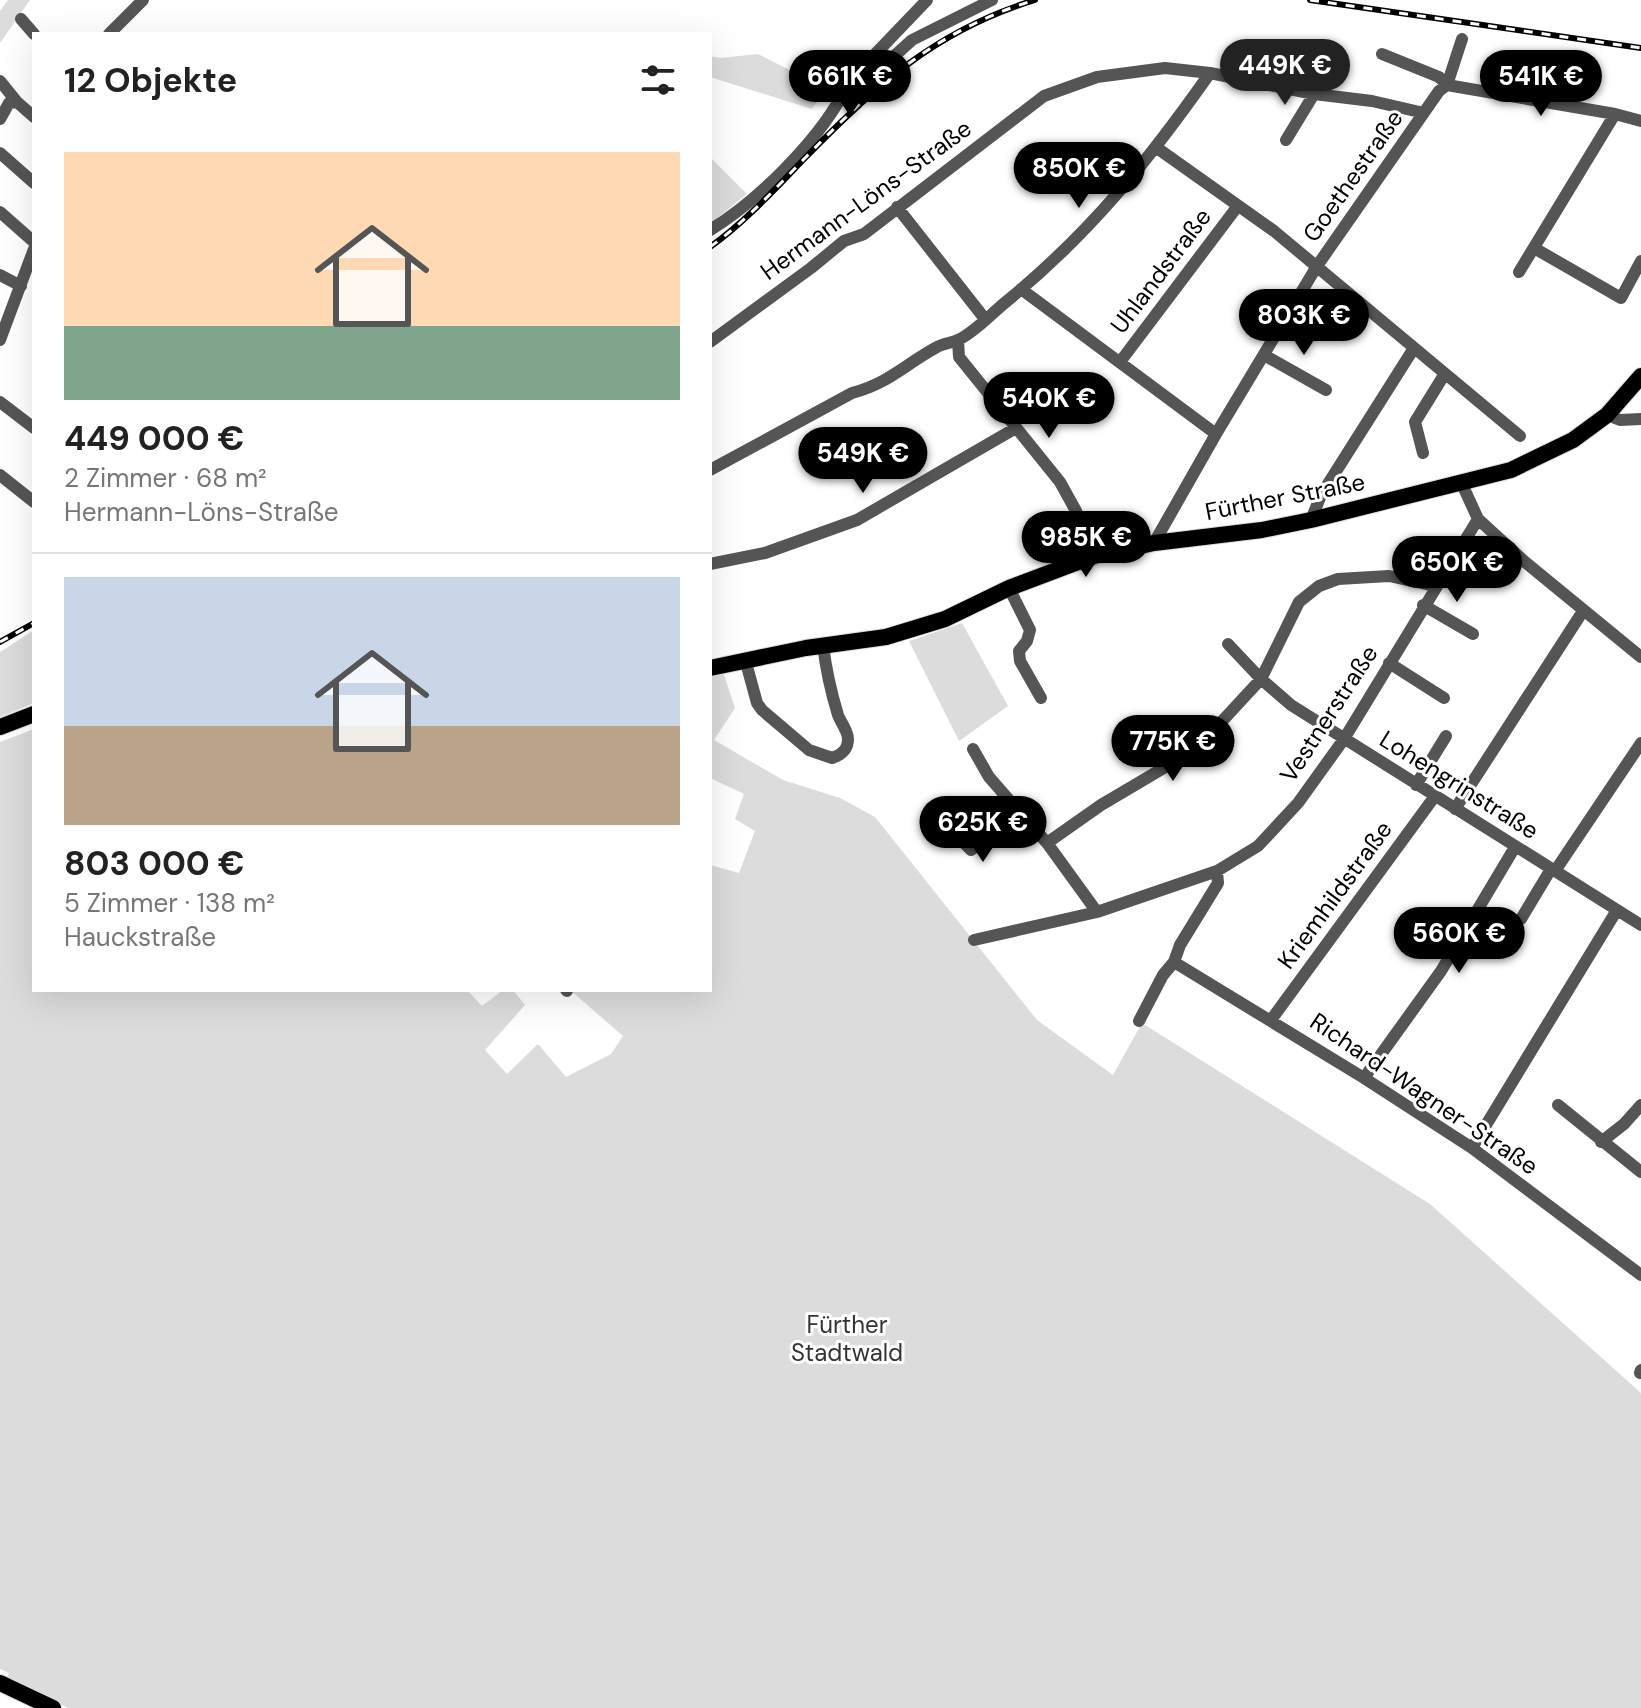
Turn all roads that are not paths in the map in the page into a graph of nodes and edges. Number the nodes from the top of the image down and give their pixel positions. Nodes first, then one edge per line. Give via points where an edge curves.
1 (143, 0) edge
2 (927, 0) edge
3 (992, 0) edge
4 (21, 19) dead end
5 (902, 28) junction
6 (32, 32) edge
7 (111, 32) edge
8 (1462, 39) dead end
9 (912, 40) junction
10 (1382, 54) dead end
11 (1210, 73) junction
12 (0, 81) edge
13 (1447, 85) junction
14 (1314, 94) junction
15 (841, 97) junction
16 (17, 102) junction
17 (1424, 113) junction
18 (1615, 114) junction
19 (32, 115) edge
20 (0, 119) edge
21 (1641, 121) edge
22 (1286, 140) dead end
23 (1157, 148) junction
24 (0, 153) edge
25 (32, 181) edge
26 (897, 207) junction
27 (1237, 207) junction
28 (0, 212) edge
29 (712, 229) edge
30 (32, 240) edge
31 (1534, 248) junction
32 (32, 255) edge
33 (1641, 261) edge
34 (1317, 266) junction
35 (1519, 272) dead end
36 (0, 275) edge
37 (21, 286) junction
38 (1021, 289) junction
39 (985, 319) junction
40 (0, 340) edge
41 (958, 340) junction
42 (712, 341) edge
43 (1414, 348) junction
44 (1264, 355) junction
45 (1120, 362) junction
46 (1444, 375) junction
47 (1641, 376) edge
48 (1326, 390) dead end
49 (0, 402) edge
50 (1607, 415) junction
51 (1641, 419) edge
52 (32, 426) edge
53 (1016, 428) junction
54 (1216, 434) junction
55 (1520, 436) dead end
56 (1423, 453) dead end
57 (712, 469) edge
58 (0, 475) edge
59 (1462, 484) junction
60 (32, 500) edge
61 (1478, 519) junction
62 (1311, 520) junction
63 (1154, 543) junction
64 (1094, 556) junction
65 (712, 564) edge
66 (1435, 586) junction
67 (1009, 588) junction
68 (1423, 605) junction
69 (1583, 611) junction
70 (1473, 634) dead end
71 (1228, 644) dead end
72 (823, 645) junction
73 (1641, 657) edge
74 (745, 659) junction
75 (1389, 663) junction
76 (712, 667) edge
77 (1261, 679) junction
78 (1041, 698) dead end
79 (1444, 698) dead end
80 (32, 715) edge
81 (0, 727) edge
82 (1446, 736) dead end
83 (1344, 739) junction
84 (1641, 743) edge
85 (973, 749) dead end
86 (1416, 785) junction
87 (1435, 796) junction
88 (1455, 809) junction
89 (1019, 813) junction
90 (949, 827) dead end
91 (1047, 843) junction
92 (1515, 847) junction
93 (1553, 870) junction
94 (1217, 871) junction
95 (1617, 910) junction
96 (1097, 912) junction
97 (1521, 919) dead end
98 (1641, 925) edge
99 (974, 940) dead end
100 (1174, 962) junction
101 (1271, 1020) junction
102 (1139, 1021) dead end
103 (1364, 1078) junction
104 (1558, 1105) dead end
105 (1641, 1105) edge
106 (1601, 1142) junction
107 (1472, 1148) junction
108 (1641, 1172) edge
109 (1641, 1275) edge
110 (0, 1683) edge
111 (53, 1708) edge

1 - 7 street
2 - 5 street
3 - 9 street
4 - 6 street
5 - 9 street
5 - 15 street
8 - 13 street, Goethestraße
9 - 15 street via 849,97
10 - 13 street
11 - 14 street, Hermann-Löns-Straße
11 - 23 street
11 - 26 street, Hermann-Löns-Straße via 1165,68 1097,77 1044,96
12 - 16 street
13 - 17 street, Goethestraße
13 - 18 street
14 - 17 street, Hermann-Löns-Straße
14 - 22 street
15 - 29 street via 802,149 745,205
16 - 19 street
16 - 20 street via 9,103
17 - 34 street, Goethestraße
18 - 21 street
18 - 31 street
23 - 27 street
23 - 38 street via 1066,250
24 - 25 street
26 - 39 street
26 - 42 street, Hermann-Löns-Straße
27 - 34 street
27 - 45 street, Uhlandstraße
28 - 30 street
31 - 33 street via 1621,298
31 - 35 street
32 - 37 street
34 - 43 street
34 - 44 street, Goethestraße
36 - 37 street
37 - 40 street
38 - 39 street
38 - 45 street
39 - 41 street
41 - 53 street via 959,357
41 - 57 street
43 - 46 street
43 - 62 street via 1321,495
44 - 48 street
44 - 54 street, Goethestraße
45 - 54 street
46 - 55 street
46 - 56 street via 1415,422
47 - 50 main road, Fürther Straße
49 - 52 street
50 - 51 street
50 - 59 main road, Fürther Straße via 1542,458
53 - 64 street via 1060,482
53 - 65 street via 857,520 765,553
54 - 63 street, Goethestraße
58 - 60 street
59 - 61 street
59 - 62 main road, Fürther Straße
61 - 66 street, Vestnerstraße
61 - 69 street
62 - 63 main road, Fürther Straße
63 - 64 main road, Fürther Straße
64 - 67 main road, Fürther Straße
66 - 68 street, Vestnerstraße
66 - 77 street via 1389,576 1338,579 1319,586 1299,602
67 - 72 main road, Fürther Straße via 945,619 886,637
67 - 78 street via 1030,630 1019,651 1020,661
68 - 70 street
68 - 75 street, Vestnerstraße
69 - 73 street
69 - 88 street
71 - 77 street, Lohengrinstraße
72 - 74 main road, Fürther Straße
72 - 74 street via 827,678 848,736 843,752 832,758 809,750 762,710
74 - 76 main road, Fürther Straße
75 - 79 street
75 - 83 street, Vestnerstraße
77 - 83 street, Lohengrinstraße
77 - 91 street via 1213,731 1182,755
80 - 81 main road
82 - 86 street
83 - 86 street, Lohengrinstraße
83 - 94 street, Vestnerstraße via 1298,803 1258,846
84 - 93 street
85 - 89 street
86 - 87 street, Lohengrinstraße
87 - 88 street, Lohengrinstraße
87 - 101 street, Kriemhildstraße
88 - 92 street, Lohengrinstraße
89 - 90 street via 971,850
89 - 91 street
91 - 96 street
92 - 93 street, Lohengrinstraße
92 - 103 street via 1441,971
93 - 95 street, Lohengrinstraße
93 - 97 street, Lohengrinstraße
94 - 96 street, Vestnerstraße
94 - 100 street via 1218,883
95 - 98 street, Lohengrinstraße
95 - 107 street
96 - 99 street, Vestnerstraße
100 - 101 street, Richard-Wagner-Straße
100 - 102 street
101 - 103 street, Richard-Wagner-Straße
103 - 107 street, Richard-Wagner-Straße
104 - 106 street
105 - 106 street
106 - 108 street
107 - 109 street, Richard-Wagner-Straße
110 - 111 main road

